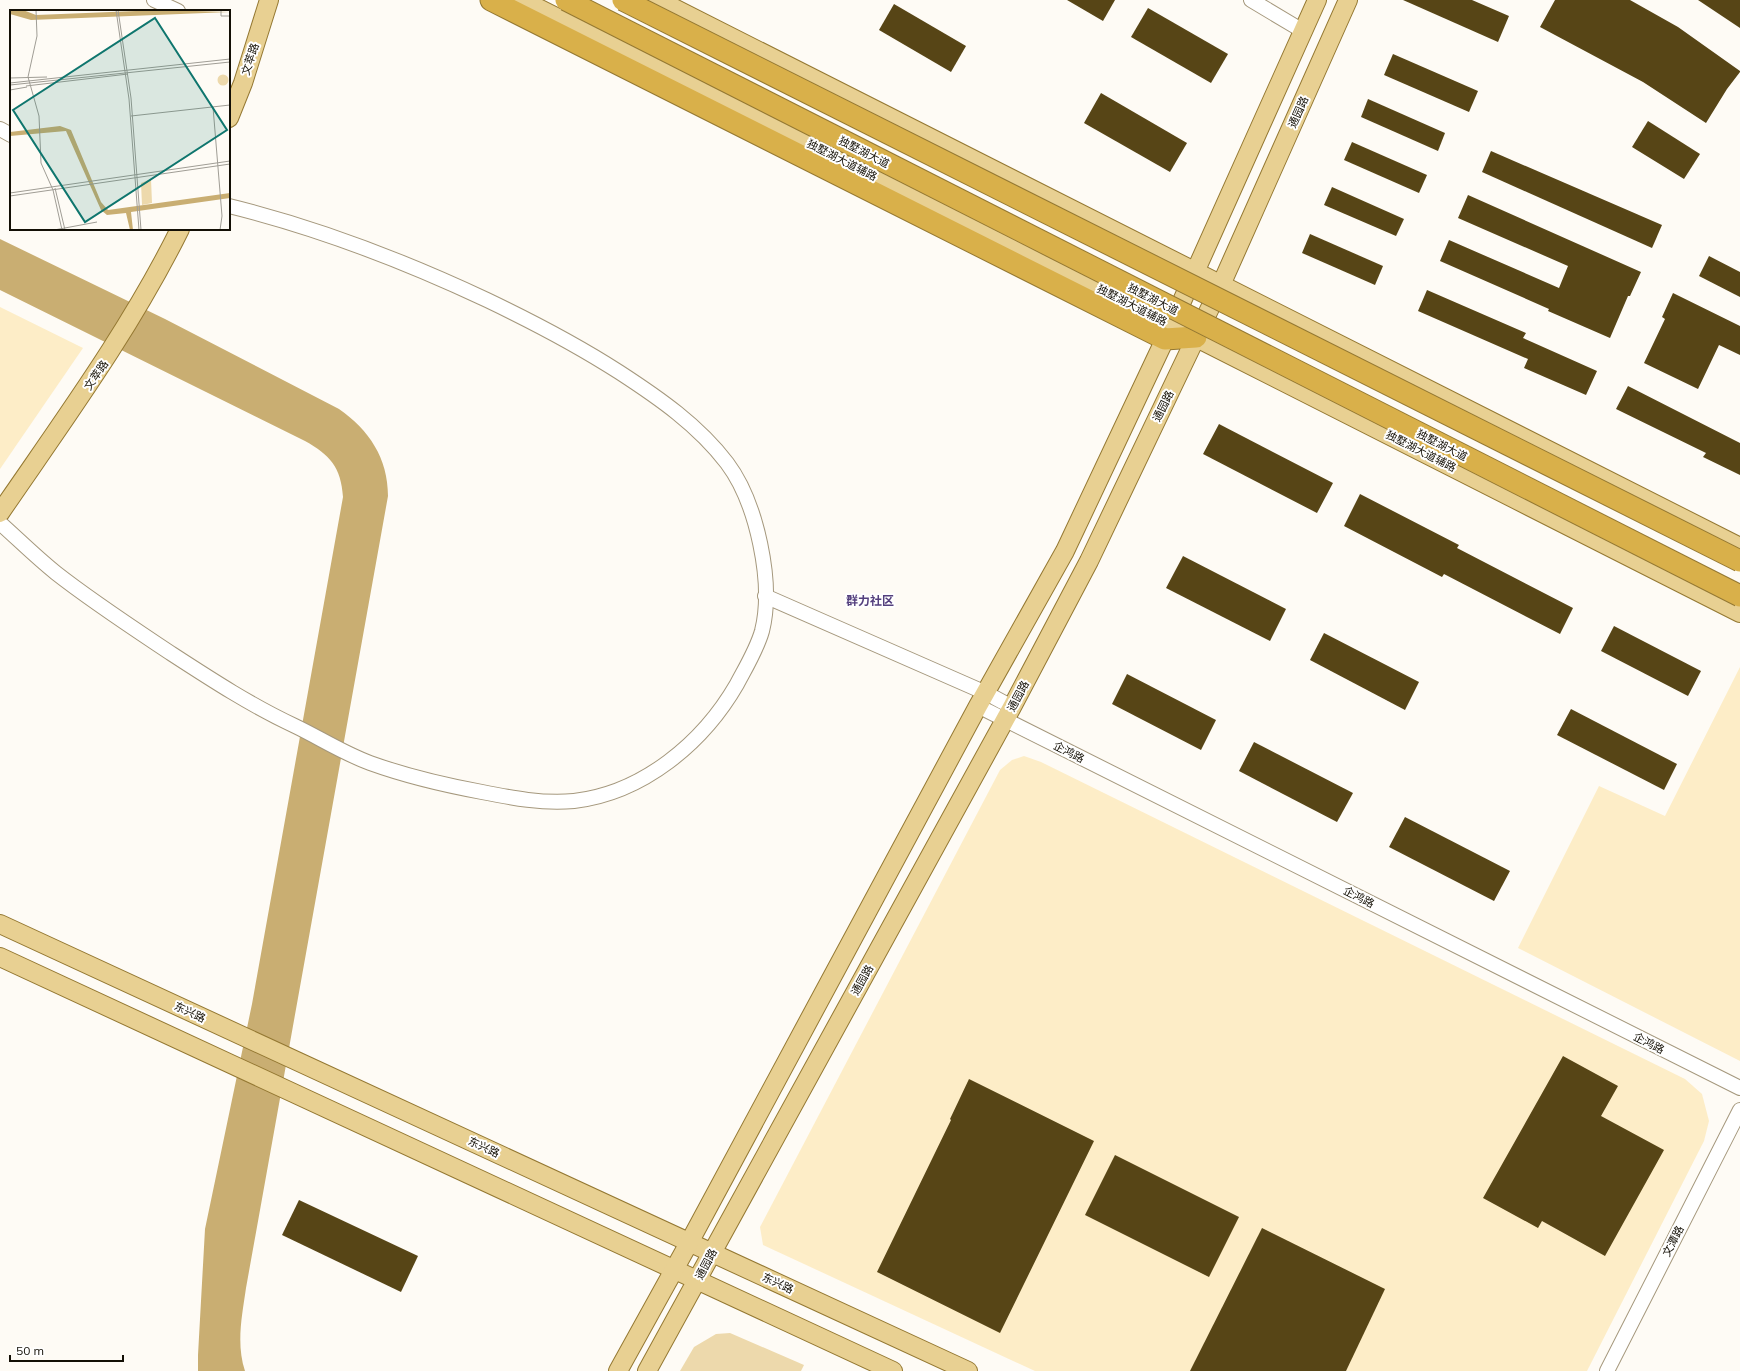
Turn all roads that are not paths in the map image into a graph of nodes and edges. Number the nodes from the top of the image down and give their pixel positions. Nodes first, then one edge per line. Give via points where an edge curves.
1 (154, 0) edge
2 (269, 0) edge
3 (491, 0) edge
4 (522, 0) edge
5 (566, 0) edge
6 (623, 0) edge
7 (658, 0) edge
8 (1251, 0) edge
9 (1317, 0) edge
10 (1348, 0) edge
11 (176, 10) edge
12 (1303, 31) junction
13 (230, 116) edge
14 (0, 129) edge
15 (10, 134) edge
16 (896, 187) junction
17 (230, 206) edge
18 (926, 219) junction
19 (966, 222) junction
20 (179, 230) edge
21 (1195, 272) junction
22 (1221, 285) junction
23 (1181, 302) junction
24 (1206, 315) junction
25 (1168, 332) junction
26 (1196, 337) junction
27 (0, 513) edge
28 (0, 522) edge
29 (1740, 547) edge
30 (1740, 561) edge
31 (765, 596) junction
32 (1740, 596) edge
33 (1740, 613) edge
34 (982, 699) junction
35 (1008, 713) junction
36 (0, 924) edge
37 (0, 957) edge
38 (1740, 1088) edge
39 (1740, 1110) edge
40 (690, 1242) junction
41 (712, 1253) junction
42 (674, 1268) junction
43 (697, 1280) junction
44 (618, 1371) edge
45 (647, 1371) edge
46 (893, 1371) edge
47 (968, 1371) edge
48 (1607, 1371) edge

1 - 11 street
2 - 13 main road, 文萃路
3 - 18 highway
4 - 16 main road, 独墅湖大道辅路
5 - 32 highway, 独墅湖大道, bridge
6 - 30 highway, bridge
7 - 21 main road
8 - 12 street
9 - 12 main road
10 - 22 main road, 通园路
12 - 21 main road
14 - 15 street
16 - 19 main road, 独墅湖大道辅路
16 - 23 main road via 942,183
17 - 31 street via 341,239 424,271 534,323 592,355 665,404 701,433 730,467 742,486 750,505 761,548
18 - 19 highway
18 - 25 highway
19 - 25 main road, 独墅湖大道辅路
20 - 27 main road, 文萃路 via 106,359
21 - 22 main road
21 - 23 main road
22 - 24 main road, 通园路
22 - 29 main road
23 - 24 main road
23 - 25 main road
24 - 26 main road, 通园路
25 - 26 highway
25 - 34 main road via 1065,550
26 - 33 main road, 独墅湖大道辅路
26 - 35 main road, 通园路 via 1089,561
28 - 31 street via 52,570 101,606 206,676 281,720 366,762 437,784 506,797 551,802 578,801 605,794 645,777 666,765 695,740 716,717 738,683 759,639 764,620
31 - 34 street, 企鸿路
34 - 35 street, 企鸿路
34 - 40 main road
35 - 38 street, 企鸿路
35 - 41 main road, 通园路
36 - 40 main road, 东兴路
37 - 42 main road
39 - 48 street, 文潭路
40 - 41 main road, 东兴路
40 - 42 main road
41 - 43 main road, 通园路
41 - 47 main road, 东兴路
42 - 43 main road
42 - 44 main road
43 - 45 main road, 通园路
43 - 46 main road

